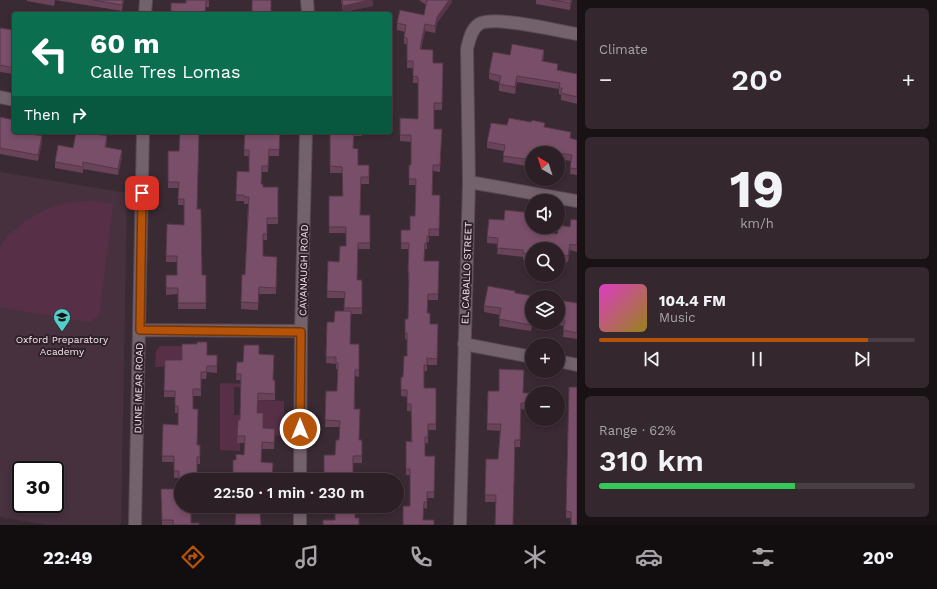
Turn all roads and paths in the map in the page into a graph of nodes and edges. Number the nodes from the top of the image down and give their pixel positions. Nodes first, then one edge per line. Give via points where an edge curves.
1 (146, 0) edge
2 (307, 0) edge
3 (145, 12) edge
4 (308, 12) edge
5 (577, 34) edge
6 (0, 97) edge
7 (12, 100) edge
8 (143, 134) edge
9 (306, 134) edge
10 (469, 182) junction
11 (577, 201) edge
12 (140, 330) junction
13 (301, 332) junction
14 (464, 344) junction
15 (525, 356) edge
16 (565, 362) edge
17 (577, 365) edge
18 (300, 473) edge
19 (300, 513) edge
20 (136, 525) edge
21 (300, 525) edge
22 (460, 525) edge

1 - 3 street
2 - 4 street
5 - 10 street, EL CABALLO STREET via 506,22 491,21 478,24 470,36 468,49
6 - 7 street
8 - 12 street, DUNE MEAR ROAD
9 - 13 street, CAVANAUGH ROAD
10 - 11 street
10 - 14 street, EL CABALLO STREET
12 - 13 street
12 - 20 street, DUNE MEAR ROAD
13 - 18 street, CAVANAUGH ROAD
14 - 15 street
14 - 22 street, EL CABALLO STREET
16 - 17 street
19 - 21 street

